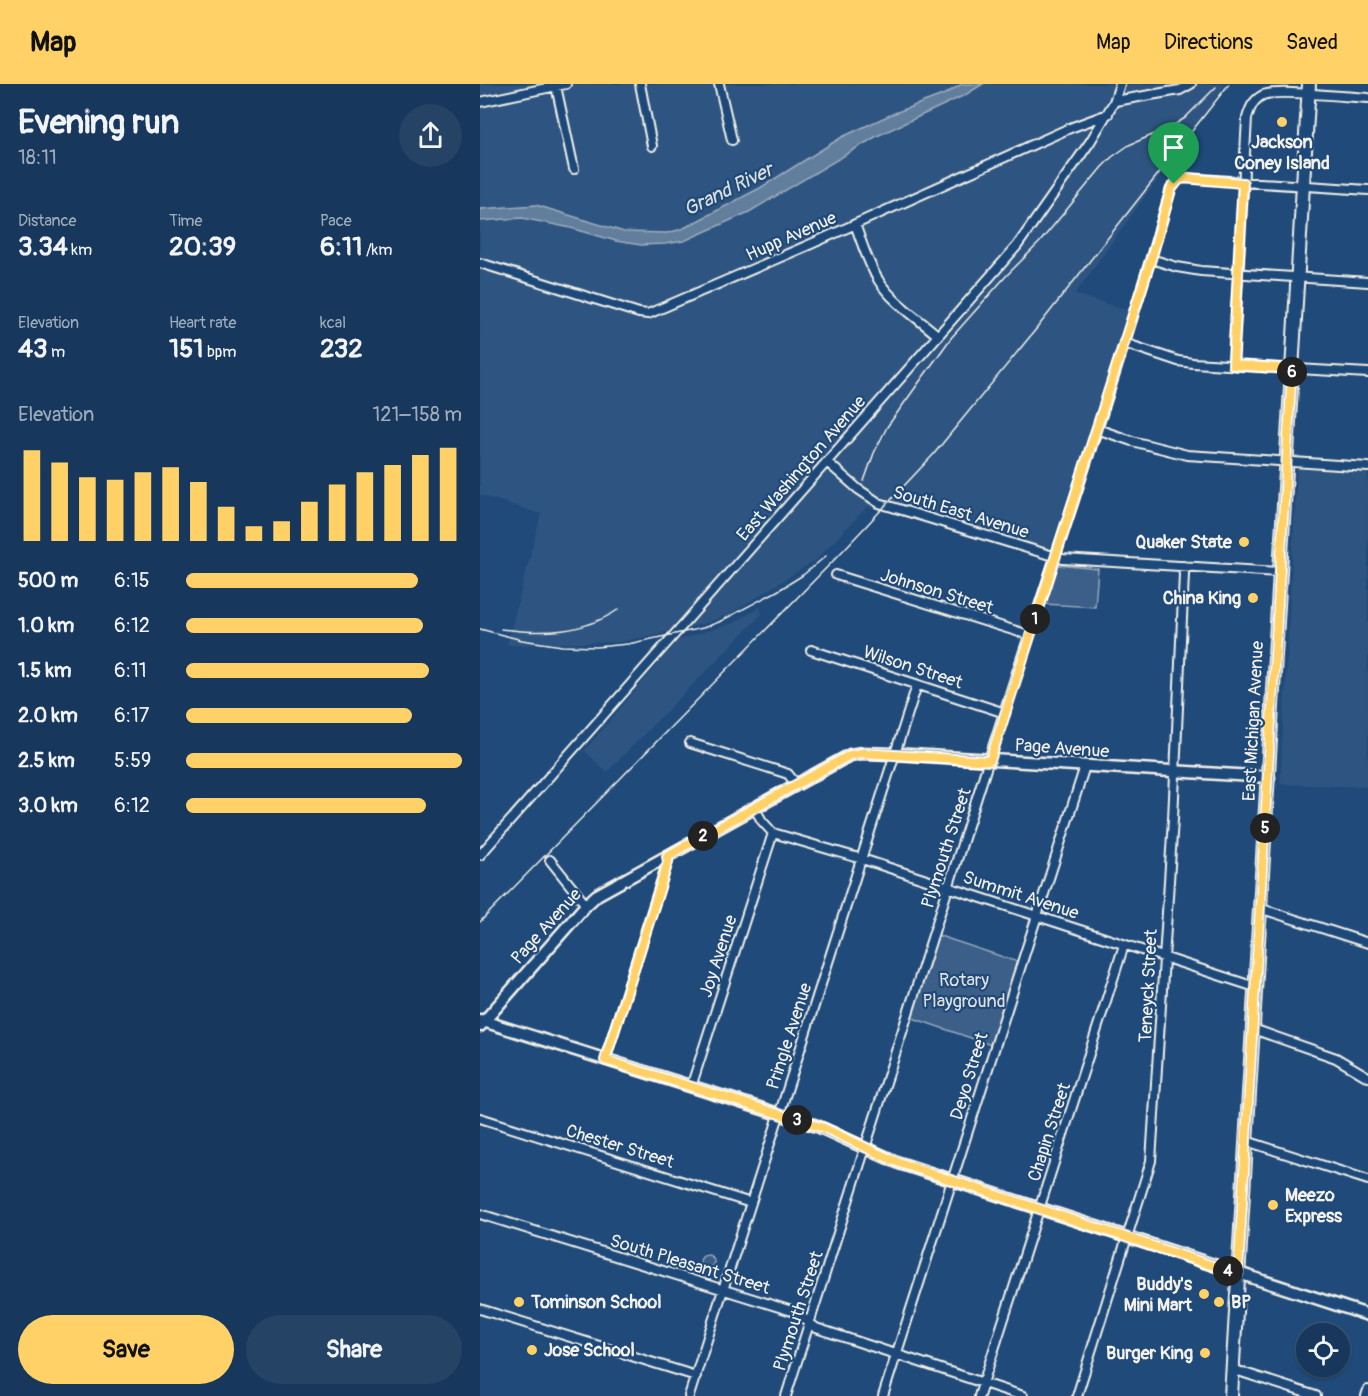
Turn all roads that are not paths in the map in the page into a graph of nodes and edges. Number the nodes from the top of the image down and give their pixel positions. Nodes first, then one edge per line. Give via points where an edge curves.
1 (566, 84) edge
2 (640, 84) edge
3 (719, 84) edge
4 (1120, 84) edge
5 (1191, 84) edge
6 (556, 86) junction
7 (1309, 89) edge
8 (1368, 98) edge
9 (1115, 101) junction
10 (480, 102) edge
11 (1108, 114) junction
12 (732, 140) dead end
13 (652, 146) dead end
14 (574, 169) dead end
15 (1243, 183) junction
16 (1302, 187) junction
17 (1368, 190) edge
18 (855, 224) junction
19 (1151, 259) junction
20 (480, 263) edge
21 (1239, 274) junction
22 (1297, 278) junction
23 (1368, 282) edge
24 (938, 335) junction
25 (1124, 343) junction
26 (1233, 365) junction
27 (1292, 369) junction
28 (1368, 373) edge
29 (1096, 429) junction
30 (827, 462) junction
31 (1286, 462) junction
32 (1368, 467) edge
33 (1056, 556) junction
34 (1182, 566) junction
35 (1280, 573) junction
36 (836, 575) dead end
37 (1029, 635) junction
38 (811, 650) dead end
39 (917, 685) junction
40 (1005, 713) junction
41 (690, 743) dead end
42 (895, 754) junction
43 (990, 761) junction
44 (1085, 766) junction
45 (1174, 771) junction
46 (1269, 777) junction
47 (796, 784) junction
48 (754, 807) junction
49 (773, 833) junction
50 (480, 855) edge
51 (667, 856) junction
52 (550, 860) dead end
53 (862, 860) junction
54 (949, 888) junction
55 (586, 904) junction
56 (1259, 908) junction
57 (1036, 916) junction
58 (1368, 943) edge
59 (1124, 945) junction
60 (1164, 957) junction
61 (1255, 987) junction
62 (481, 1023) edge
63 (1253, 1029) junction
64 (605, 1060) junction
65 (1368, 1077) edge
66 (691, 1088) junction
67 (780, 1115) junction
68 (480, 1118) edge
69 (1246, 1141) junction
70 (866, 1148) junction
71 (1368, 1180) edge
72 (951, 1181) junction
73 (751, 1203) junction
74 (1040, 1209) junction
75 (480, 1214) edge
76 (1127, 1238) junction
77 (1238, 1274) junction
78 (723, 1290) junction
79 (480, 1309) edge
80 (1368, 1315) edge
81 (810, 1323) junction
82 (896, 1354) junction
83 (1233, 1369) junction
84 (696, 1376) junction
85 (983, 1383) junction
86 (1368, 1390) edge
87 (689, 1396) edge
88 (786, 1396) edge
89 (883, 1396) edge
90 (979, 1396) edge
91 (1023, 1396) edge
92 (1077, 1396) edge
93 (1231, 1396) edge
94 (1316, 1396) edge
95 (1366, 1396) edge

1 - 6 street
2 - 13 street
3 - 12 street
4 - 9 street, East Washington Avenue
5 - 9 street via 1180,90
6 - 10 street
6 - 14 street
7 - 8 street
7 - 15 street via 1272,93 1257,99 1250,108
7 - 16 main road, East Michigan Avenue
9 - 11 street, East Washington Avenue
11 - 18 street, Hupp Avenue
11 - 24 street, East Washington Avenue via 1027,234
15 - 16 street
15 - 19 street, Plymouth Street via 1179,179 1171,189
15 - 21 street
16 - 17 street
16 - 22 main road, East Michigan Avenue
18 - 20 street, Hupp Avenue via 644,315
18 - 24 street via 879,281
19 - 21 street via 1183,268
19 - 25 street, Plymouth Street
21 - 22 street
21 - 26 street
22 - 23 street
22 - 27 main road, East Michigan Avenue
24 - 30 street, East Washington Avenue
25 - 26 street via 1178,361
25 - 29 street, Plymouth Street
26 - 27 street
27 - 28 street
27 - 31 main road, East Michigan Avenue
29 - 31 street via 1178,454
29 - 33 street, Plymouth Street
30 - 33 street, South East Avenue via 879,502
30 - 50 street, East Washington Avenue
31 - 32 street
31 - 35 main road, East Michigan Avenue
33 - 34 street, South East Avenue
33 - 37 street, Plymouth Street
34 - 35 street, South East Avenue
34 - 45 street, Teneyck Street
35 - 46 main road, East Michigan Avenue
36 - 37 street, Johnson Street
37 - 40 street, Plymouth Street
38 - 39 street, Wilson Street
39 - 40 street, Wilson Street
39 - 42 street, Pringle Avenue
40 - 43 street, Plymouth Street
41 - 47 street via 788,774
42 - 43 street, Page Avenue
42 - 47 street, Page Avenue via 850,755
42 - 53 street, Pringle Avenue
43 - 44 street, Page Avenue
43 - 54 street, Plymouth Street
44 - 45 street, Page Avenue
44 - 57 street, Deyo Street
45 - 46 street, Page Avenue
45 - 60 street, Teneyck Street
46 - 56 main road, East Michigan Avenue
47 - 48 street, Page Avenue
48 - 49 street
48 - 51 street, Page Avenue
49 - 53 street, Summit Avenue
49 - 66 street, Joy Avenue
51 - 55 street, Page Avenue
51 - 64 street
52 - 55 street
53 - 54 street, Summit Avenue
53 - 67 street, Pringle Avenue
54 - 57 street, Summit Avenue
54 - 70 street, Plymouth Street
55 - 62 street, Page Avenue
56 - 58 street
56 - 61 main road, East Michigan Avenue
57 - 59 street, Summit Avenue
57 - 72 street, Deyo Street
59 - 60 street, Summit Avenue
59 - 74 street, Chapin Street
60 - 61 street, Summit Avenue
60 - 76 street, Teneyck Street via 1151,1161
61 - 63 main road, East Michigan Avenue
62 - 64 street
63 - 65 street via 1336,1058
63 - 69 main road, East Michigan Avenue
64 - 66 street
66 - 67 street
67 - 70 street via 824,1128
67 - 73 street, Pringle Avenue
68 - 73 street, Chester Street
69 - 71 street
69 - 77 main road, East Michigan Avenue
70 - 72 street
70 - 81 street, Plymouth Street
72 - 74 street
72 - 82 street, Deyo Street
73 - 78 street, Pringle Avenue
74 - 76 street
74 - 85 street, Chapin Street
75 - 78 street, South Pleasant Street
76 - 77 street
76 - 92 street, Teneyck Street
77 - 80 street
77 - 83 main road, East Michigan Avenue
78 - 81 street, South Pleasant Street via 795,1312
78 - 84 street, Pringle Avenue
79 - 84 street
81 - 82 street, South Pleasant Street
81 - 88 street, Plymouth Street
82 - 85 street, South Pleasant Street
82 - 89 street, Deyo Street
83 - 93 main road, East Michigan Avenue
83 - 94 street
84 - 87 street, Pringle Avenue
85 - 90 street, Chapin Street
85 - 91 street, South Pleasant Street
86 - 95 street

